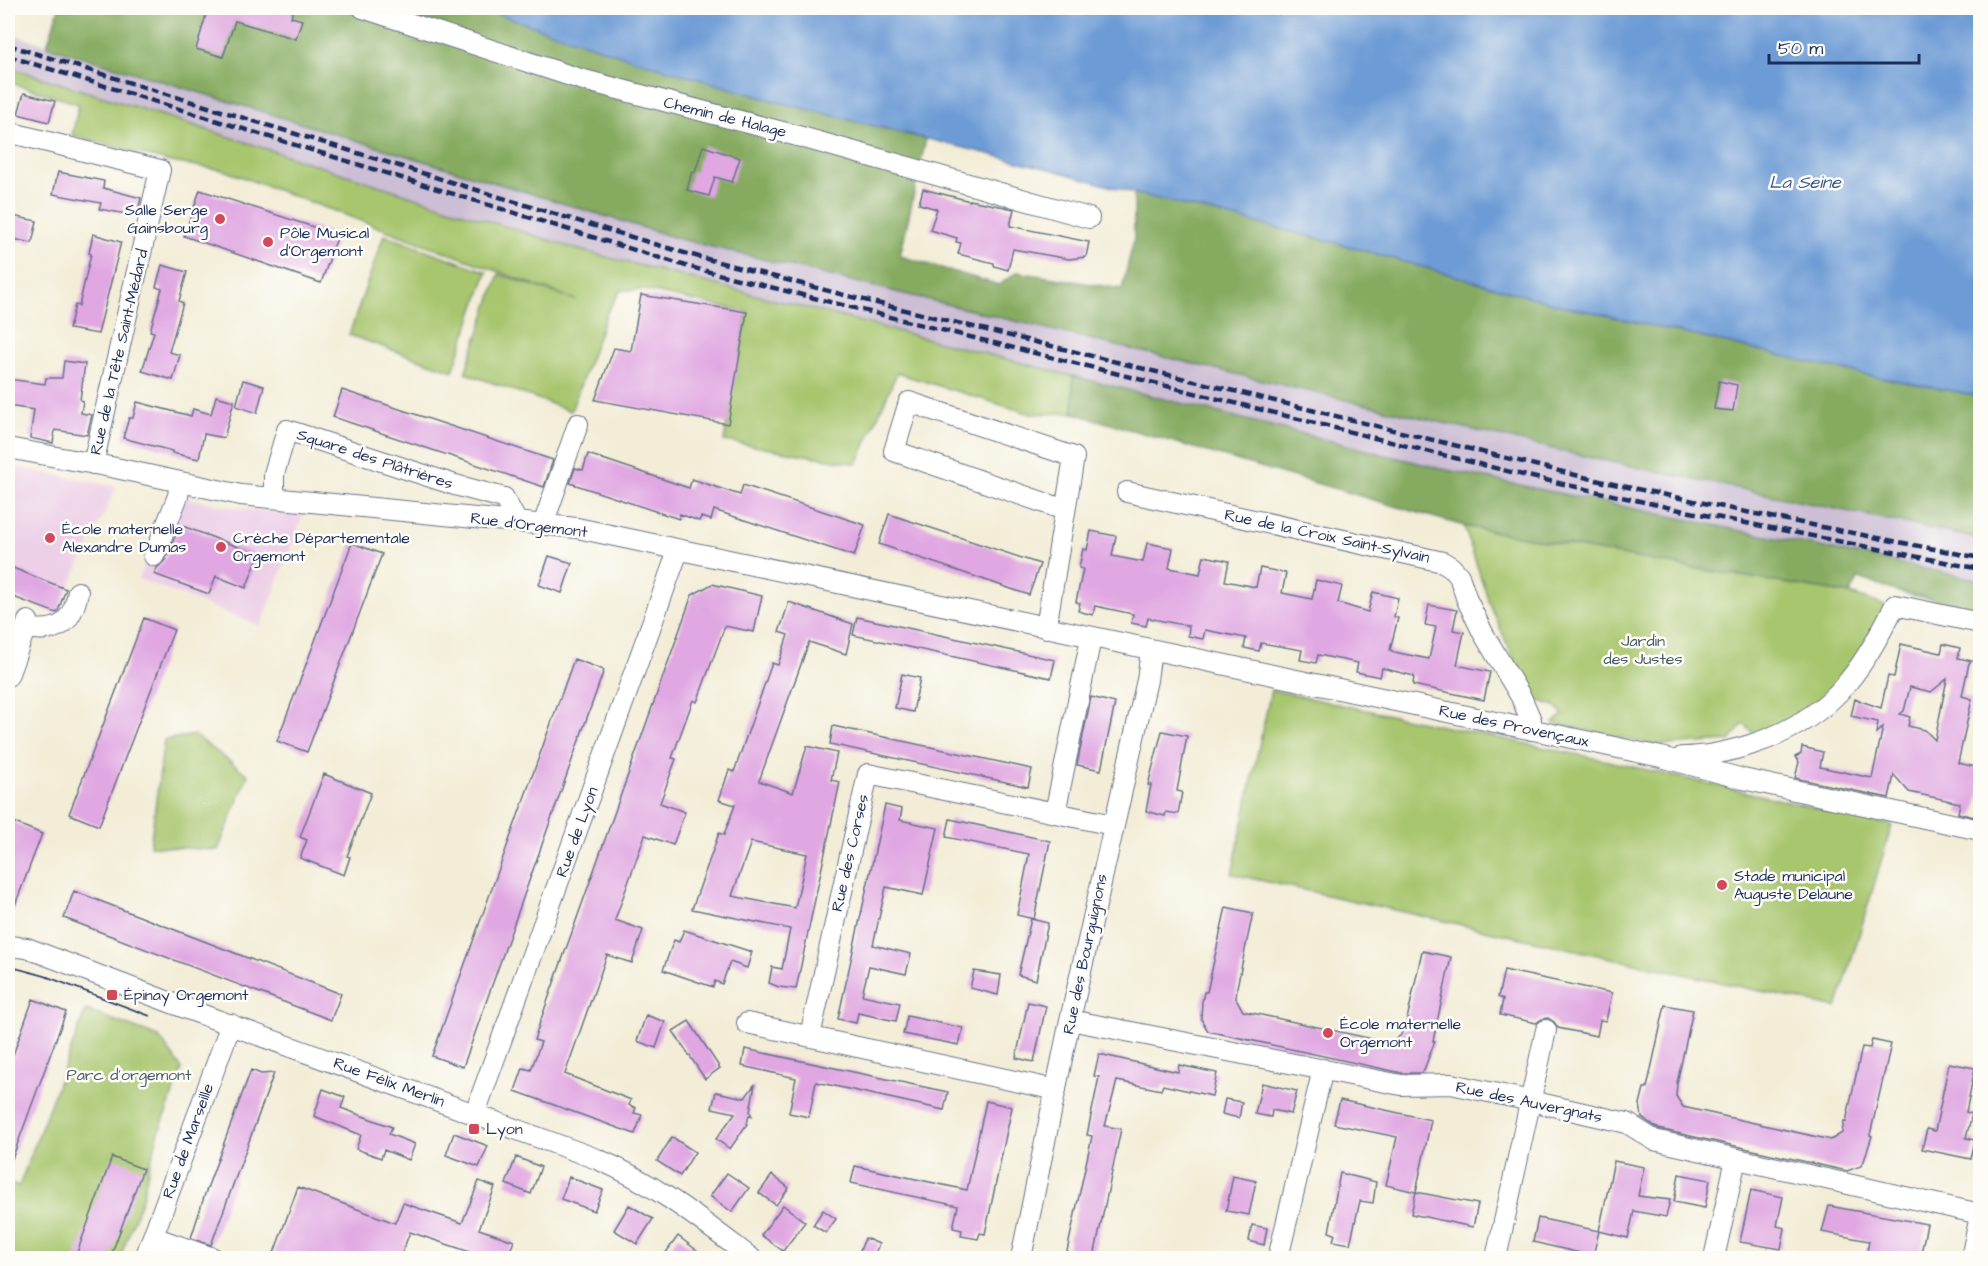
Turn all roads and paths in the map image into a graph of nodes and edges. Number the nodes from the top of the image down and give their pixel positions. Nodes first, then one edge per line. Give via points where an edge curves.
1 (363, 8) edge
2 (8, 132) edge
3 (1089, 218) dead end
4 (578, 424) dead end
5 (8, 448) edge
6 (93, 464) junction
7 (180, 482) junction
8 (1127, 492) dead end
9 (274, 498) junction
10 (1065, 510) junction
11 (517, 522) junction
12 (543, 525) junction
13 (678, 551) junction
14 (154, 556) dead end
15 (78, 592) dead end
16 (1980, 623) edge
17 (1046, 628) junction
18 (1091, 638) junction
19 (1152, 650) junction
20 (8, 676) edge
21 (1531, 730) junction
22 (1661, 757) junction
23 (1055, 813) junction
24 (1113, 825) junction
25 (1980, 830) edge
26 (8, 946) edge
27 (1070, 1020) junction
28 (747, 1023) dead end
29 (231, 1024) junction
30 (1546, 1030) dead end
31 (810, 1036) junction
32 (1323, 1069) junction
33 (1056, 1090) junction
34 (1531, 1101) junction
35 (475, 1113) junction
36 (1736, 1159) junction
37 (1980, 1215) edge
38 (153, 1237) junction
39 (145, 1258) edge
40 (213, 1258) edge
41 (751, 1258) edge
42 (1021, 1258) edge
43 (1278, 1258) edge
44 (1496, 1258) edge
45 (1714, 1258) edge
46 (1971, 1258) edge

1 - 3 street, Chemin de Halage via 580,79
2 - 6 street, Rue de la Tête Saint-Médard via 160,170
4 - 12 street
5 - 6 street, Rue d'Orgemont
6 - 7 street, Rue d'Orgemont
7 - 9 street, Rue d'Orgemont
7 - 14 street
8 - 21 street, Rue de la Croix Saint-Sylvain via 1443,562 1459,576 1483,633 1521,697
9 - 11 street, Rue d'Orgemont
9 - 11 street, Square des Plâtrières via 274,474 287,430 504,498
10 - 10 street via 894,451 909,402 1074,457
10 - 17 street
11 - 12 street, Rue d'Orgemont
12 - 13 street, Rue d'Orgemont via 577,528
13 - 17 street, Rue d'Orgemont
13 - 35 street, Rue de Lyon
15 - 20 street via 71,617 63,624 51,629 27,625
16 - 22 street via 1895,605 1867,656 1836,695 1802,723 1736,749 1701,757
17 - 18 street, Rue des Provençaux
18 - 19 street, Rue des Provençaux
18 - 23 street
19 - 21 street, Rue des Provençaux
19 - 24 street, Rue des Bourguignons
21 - 22 street, Rue des Provençaux
22 - 25 street, Rue des Provençaux via 1754,782
23 - 24 street, Rue des Corses
23 - 31 street, Rue des Corses via 868,774
24 - 27 street, Rue des Bourguignons
26 - 29 street, Rue Félix Merlin via 27,948
27 - 32 street, Rue des Auvergnats
27 - 33 street, Rue des Bourguignons
28 - 31 street
29 - 35 street, Rue Félix Merlin
29 - 38 street, Rue de Marseille
30 - 34 street
31 - 33 street
32 - 34 street, Rue des Auvergnats via 1401,1085 1451,1084
32 - 43 street
33 - 42 street, Rue des Bourguignons
34 - 36 street, Rue des Auvergnats via 1627,1123 1654,1140
34 - 44 street
35 - 41 street, Rue Félix Merlin via 638,1178
36 - 37 street, Rue des Auvergnats
36 - 45 street
37 - 46 street
38 - 39 street, Rue de Marseille
38 - 40 street

